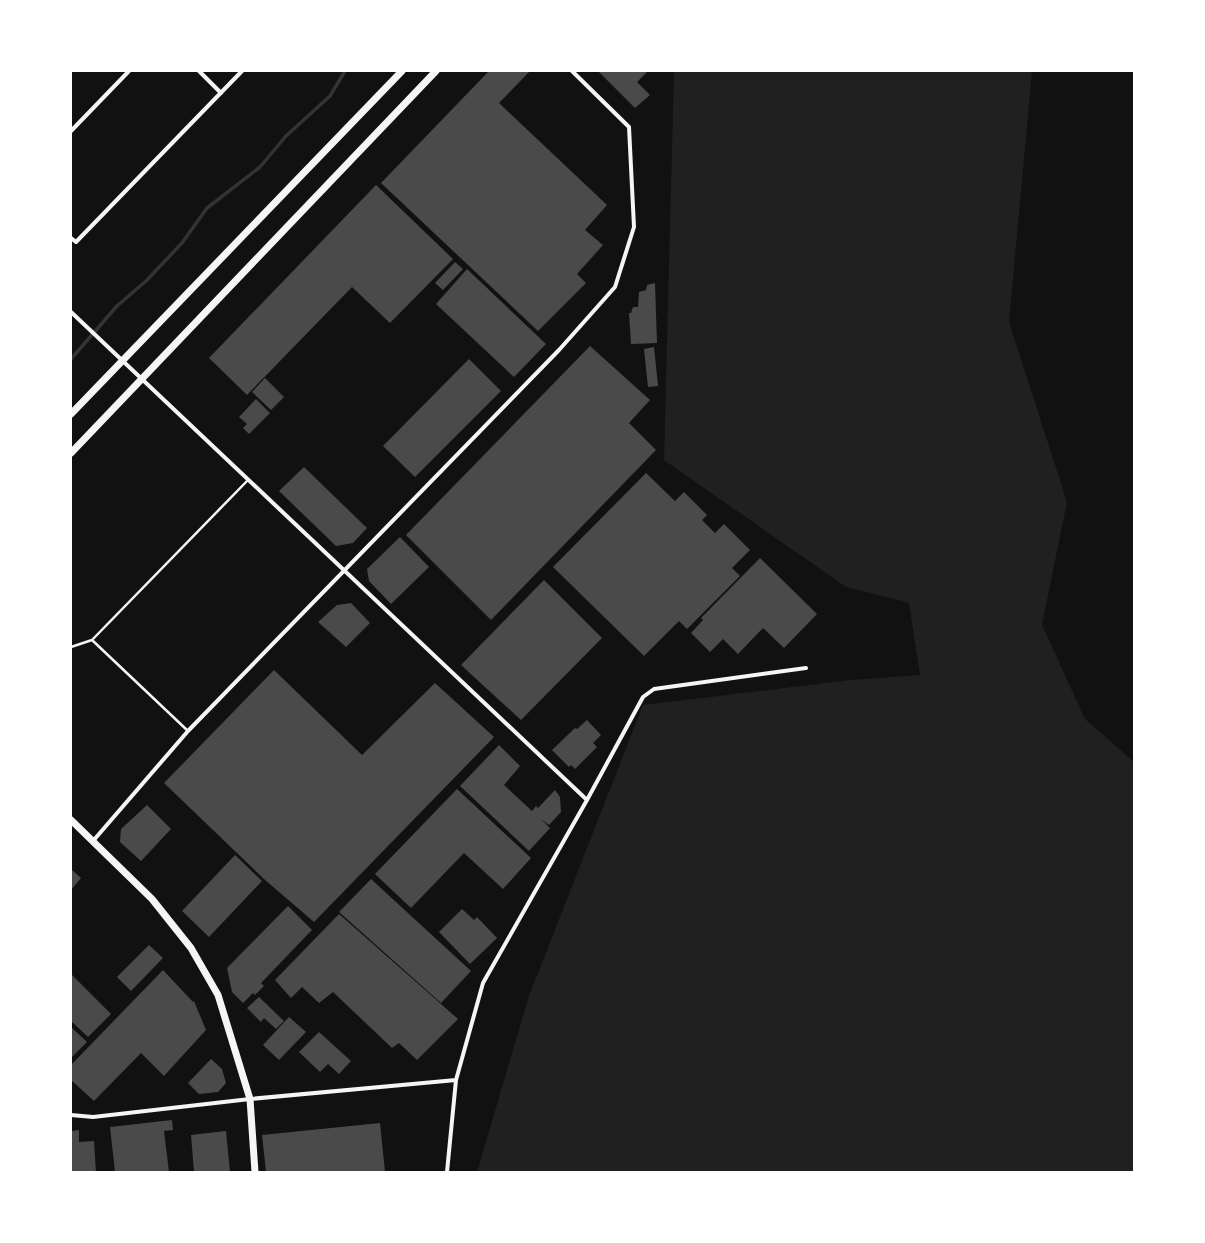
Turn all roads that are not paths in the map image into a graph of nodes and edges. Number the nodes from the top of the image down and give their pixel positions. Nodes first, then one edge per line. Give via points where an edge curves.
1 (129, 71) edge
2 (199, 71) edge
3 (242, 71) edge
4 (402, 71) edge
5 (436, 71) edge
6 (572, 71) edge
7 (221, 93) junction
8 (71, 131) edge
9 (71, 238) edge
10 (71, 312) edge
11 (122, 361) junction
12 (142, 380) junction
13 (71, 414) edge
14 (71, 453) edge
15 (248, 480) junction
16 (344, 571) junction
17 (92, 640) junction
18 (71, 647) edge
19 (806, 668) dead end
20 (188, 731) junction
21 (587, 800) junction
22 (71, 820) edge
23 (93, 841) junction
24 (456, 1080) junction
25 (250, 1098) junction
26 (71, 1115) edge
27 (255, 1172) edge
28 (447, 1172) edge

1 - 8 street
2 - 7 street
3 - 7 street
4 - 11 main road
5 - 12 main road
6 - 16 street via 629,127 634,227 615,287 559,350
7 - 9 street via 76,242
10 - 11 street
11 - 12 street
11 - 13 main road
12 - 14 main road
12 - 15 street
15 - 16 street
15 - 17 lane
16 - 20 street
16 - 21 street
17 - 18 lane
17 - 20 lane
19 - 21 street via 654,689 639,703
20 - 23 street
21 - 24 street via 483,983
22 - 23 main road
23 - 25 main road via 152,899 191,948 218,995
24 - 25 street
24 - 28 street
25 - 26 street via 93,1117
25 - 27 main road

